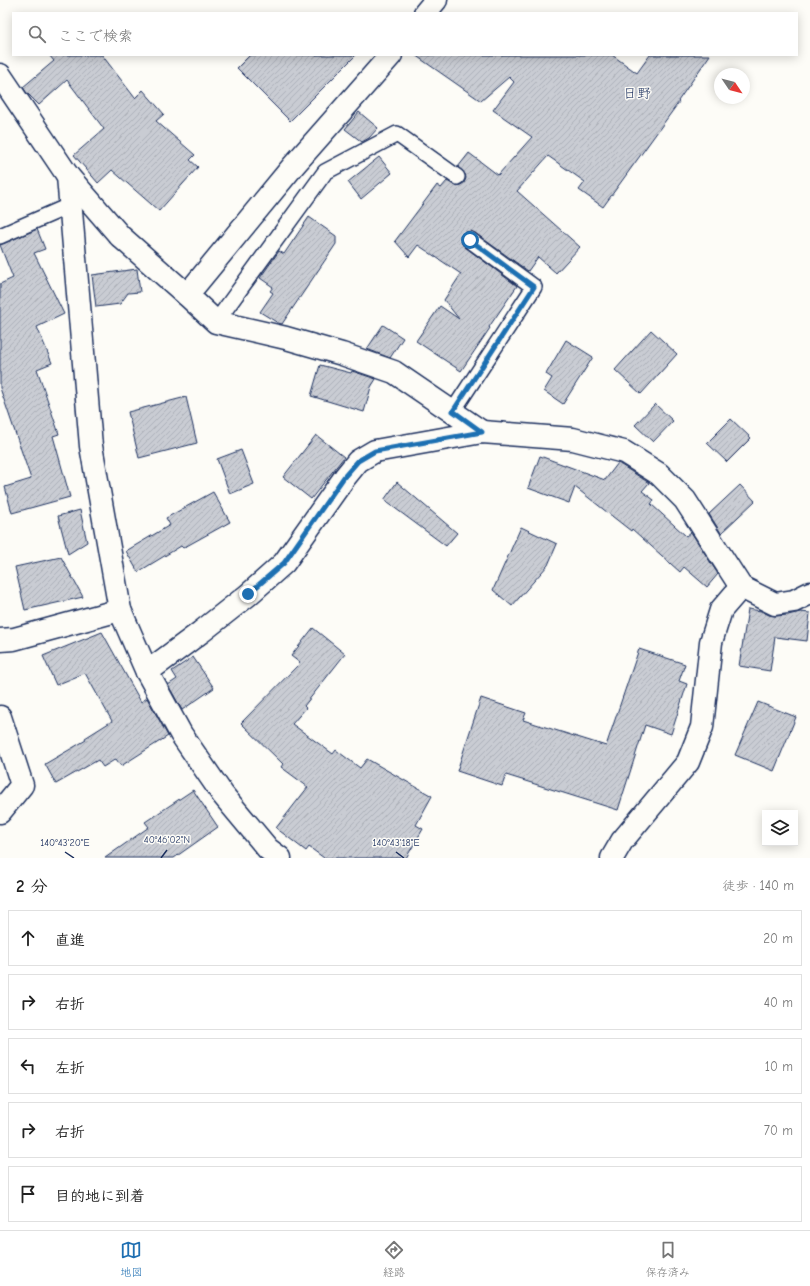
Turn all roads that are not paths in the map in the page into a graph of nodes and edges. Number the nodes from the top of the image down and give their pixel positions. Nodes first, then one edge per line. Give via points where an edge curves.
1 (436, 0) edge
2 (426, 12) edge
3 (390, 56) edge
4 (0, 75) edge
5 (68, 176) junction
6 (457, 178) dead end
7 (70, 205) junction
8 (0, 236) edge
9 (470, 240) dead end
10 (187, 295) junction
11 (216, 322) junction
12 (453, 411) junction
13 (482, 432) junction
14 (741, 587) junction
15 (810, 593) edge
16 (120, 610) junction
17 (0, 640) edge
18 (147, 672) junction
19 (0, 716) edge
20 (0, 812) edge
21 (280, 858) edge
22 (612, 858) edge

1 - 2 street
3 - 10 street via 294,165
4 - 5 street
5 - 7 street
5 - 10 street via 120,236
6 - 11 lane via 397,134 325,172
7 - 8 lane
7 - 16 street via 91,446
9 - 12 lane via 534,287
10 - 11 street
11 - 12 street via 286,338 394,372
12 - 13 street
13 - 14 street via 573,439 624,452 659,474 685,500
13 - 18 street via 375,451 358,461 284,563
14 - 15 street via 775,604 794,601
14 - 22 street via 721,610 711,642 702,727 688,762 622,841
16 - 17 street via 14,639
16 - 18 street
18 - 21 street via 181,734 223,795 268,849
19 - 20 street via 22,784

